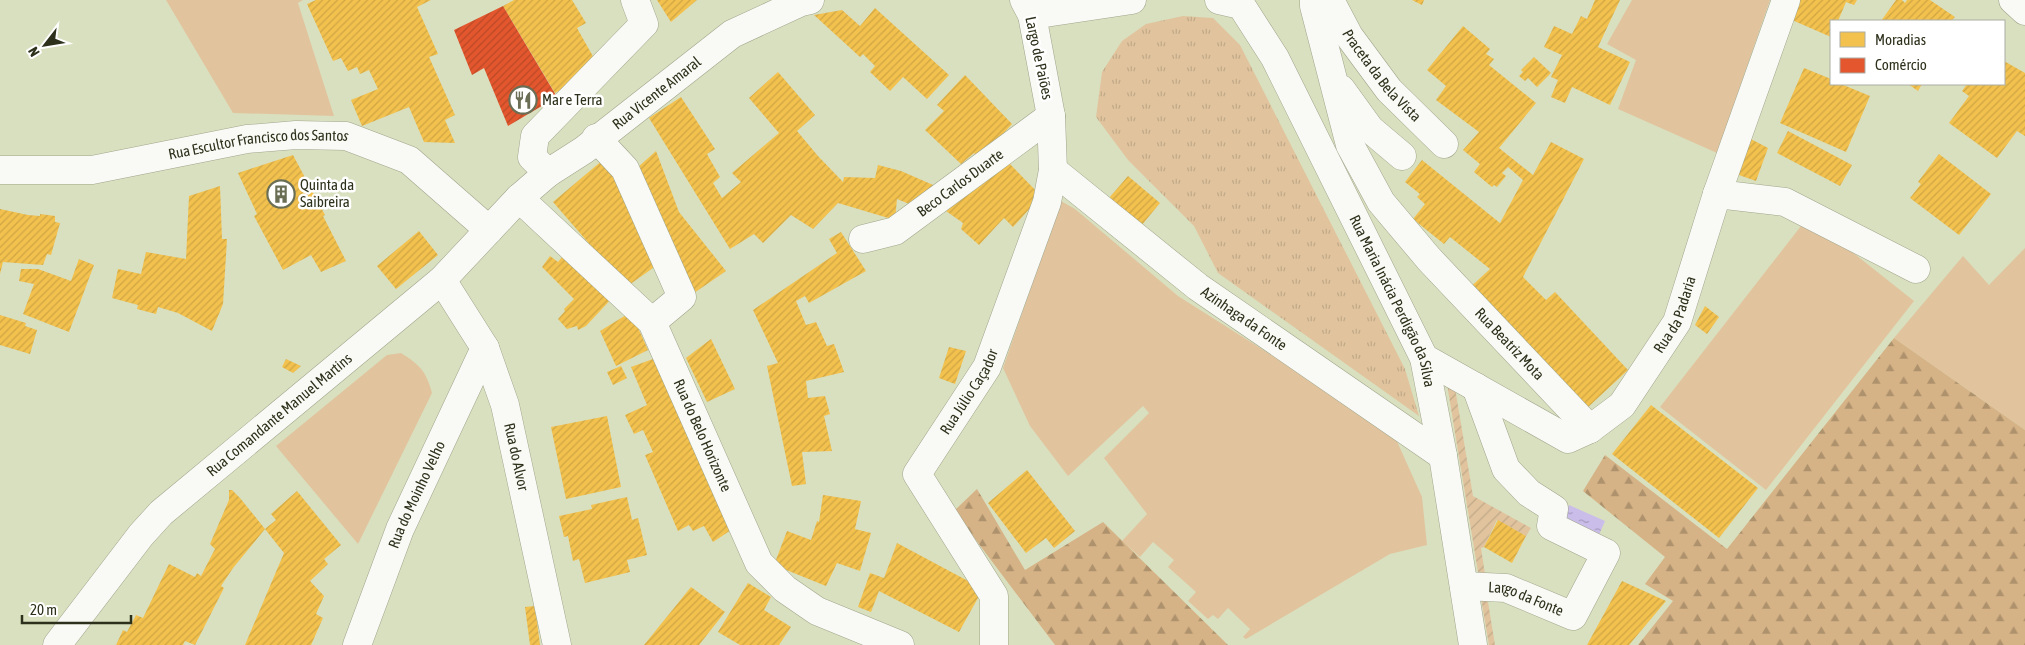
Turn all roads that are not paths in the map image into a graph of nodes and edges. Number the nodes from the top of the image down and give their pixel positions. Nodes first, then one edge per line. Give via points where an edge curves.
1 (635, 0) edge
2 (1132, 0) edge
3 (1219, 0) edge
4 (1314, 0) edge
5 (1330, 0) edge
6 (1786, 0) edge
7 (2013, 0) edge
8 (806, 1) edge
9 (1028, 8) edge
10 (2025, 11) edge
11 (1333, 79) junction
12 (1051, 116) junction
13 (596, 138) junction
14 (1444, 144) dead end
15 (1402, 156) dead end
16 (0, 170) edge
17 (1053, 170) junction
18 (548, 173) junction
19 (1717, 194) junction
20 (520, 198) junction
21 (489, 230) junction
22 (864, 239) dead end
23 (1916, 269) dead end
24 (442, 280) junction
25 (652, 322) junction
26 (484, 348) junction
27 (1424, 358) junction
28 (1476, 387) junction
29 (1590, 429) junction
30 (1443, 456) junction
31 (1464, 586) junction
32 (56, 645) edge
33 (357, 645) edge
34 (557, 645) edge
35 (900, 645) edge
36 (994, 645) edge
37 (1473, 645) edge

1 - 18 street via 644,24 534,136 532,156
2 - 9 street
3 - 27 street, Rua Maria Inácia Perdigão da Silva via 1241,5 1275,58
4 - 11 street, Rua Beatriz Mota
5 - 14 street, Praceta da Bela Vista via 1348,36 1389,90
6 - 19 street, Rua da Padaria
7 - 10 street
8 - 13 street, Rua Vicente Amaral via 732,34
9 - 12 street, Largo de Paiões
11 - 15 street via 1370,129
11 - 29 street, Rua Beatriz Mota via 1350,145 1381,202 1429,259
12 - 17 street, Rua Júlio Caçador
12 - 22 street, Beco Carlos Duarte via 895,231
13 - 18 street, Rua Vicente Amaral via 584,150
13 - 25 street via 625,170 682,297
16 - 21 street, Rua Escultor Francisco dos Santos via 92,170 247,139 296,135 346,136 409,160
17 - 30 street, Azinhaga da Fonte via 1198,287
17 - 36 street, Rua Júlio Caçador via 1047,202 986,367 917,474 994,596
18 - 20 street, Rua Vicente Amaral
19 - 23 street via 1785,202
19 - 29 street, Rua da Padaria via 1676,322 1622,405
20 - 21 street, Rua Comandante Manuel Martins
20 - 25 street, Rua do Belo Horizonte
21 - 24 street, Rua Comandante Manuel Martins
24 - 26 street, Rua do Alvor
24 - 32 street, Rua Comandante Manuel Martins via 161,513
25 - 35 street, Rua do Belo Horizonte via 759,563 785,589 817,611
26 - 33 street, Rua do Moinho Velho via 400,529
26 - 34 street, Rua do Alvor via 505,405
27 - 28 street, Rua da Padaria
27 - 30 street, Rua Maria Inácia Perdigão da Silva
28 - 29 street, Rua da Padaria via 1568,439
28 - 31 street, Largo da Fonte via 1506,469 1529,493 1554,509 1550,526 1606,553 1573,616 1506,588
30 - 31 street, Rua Maria Inácia Perdigão da Silva
31 - 37 street, Rua Maria Inácia Perdigão da Silva

